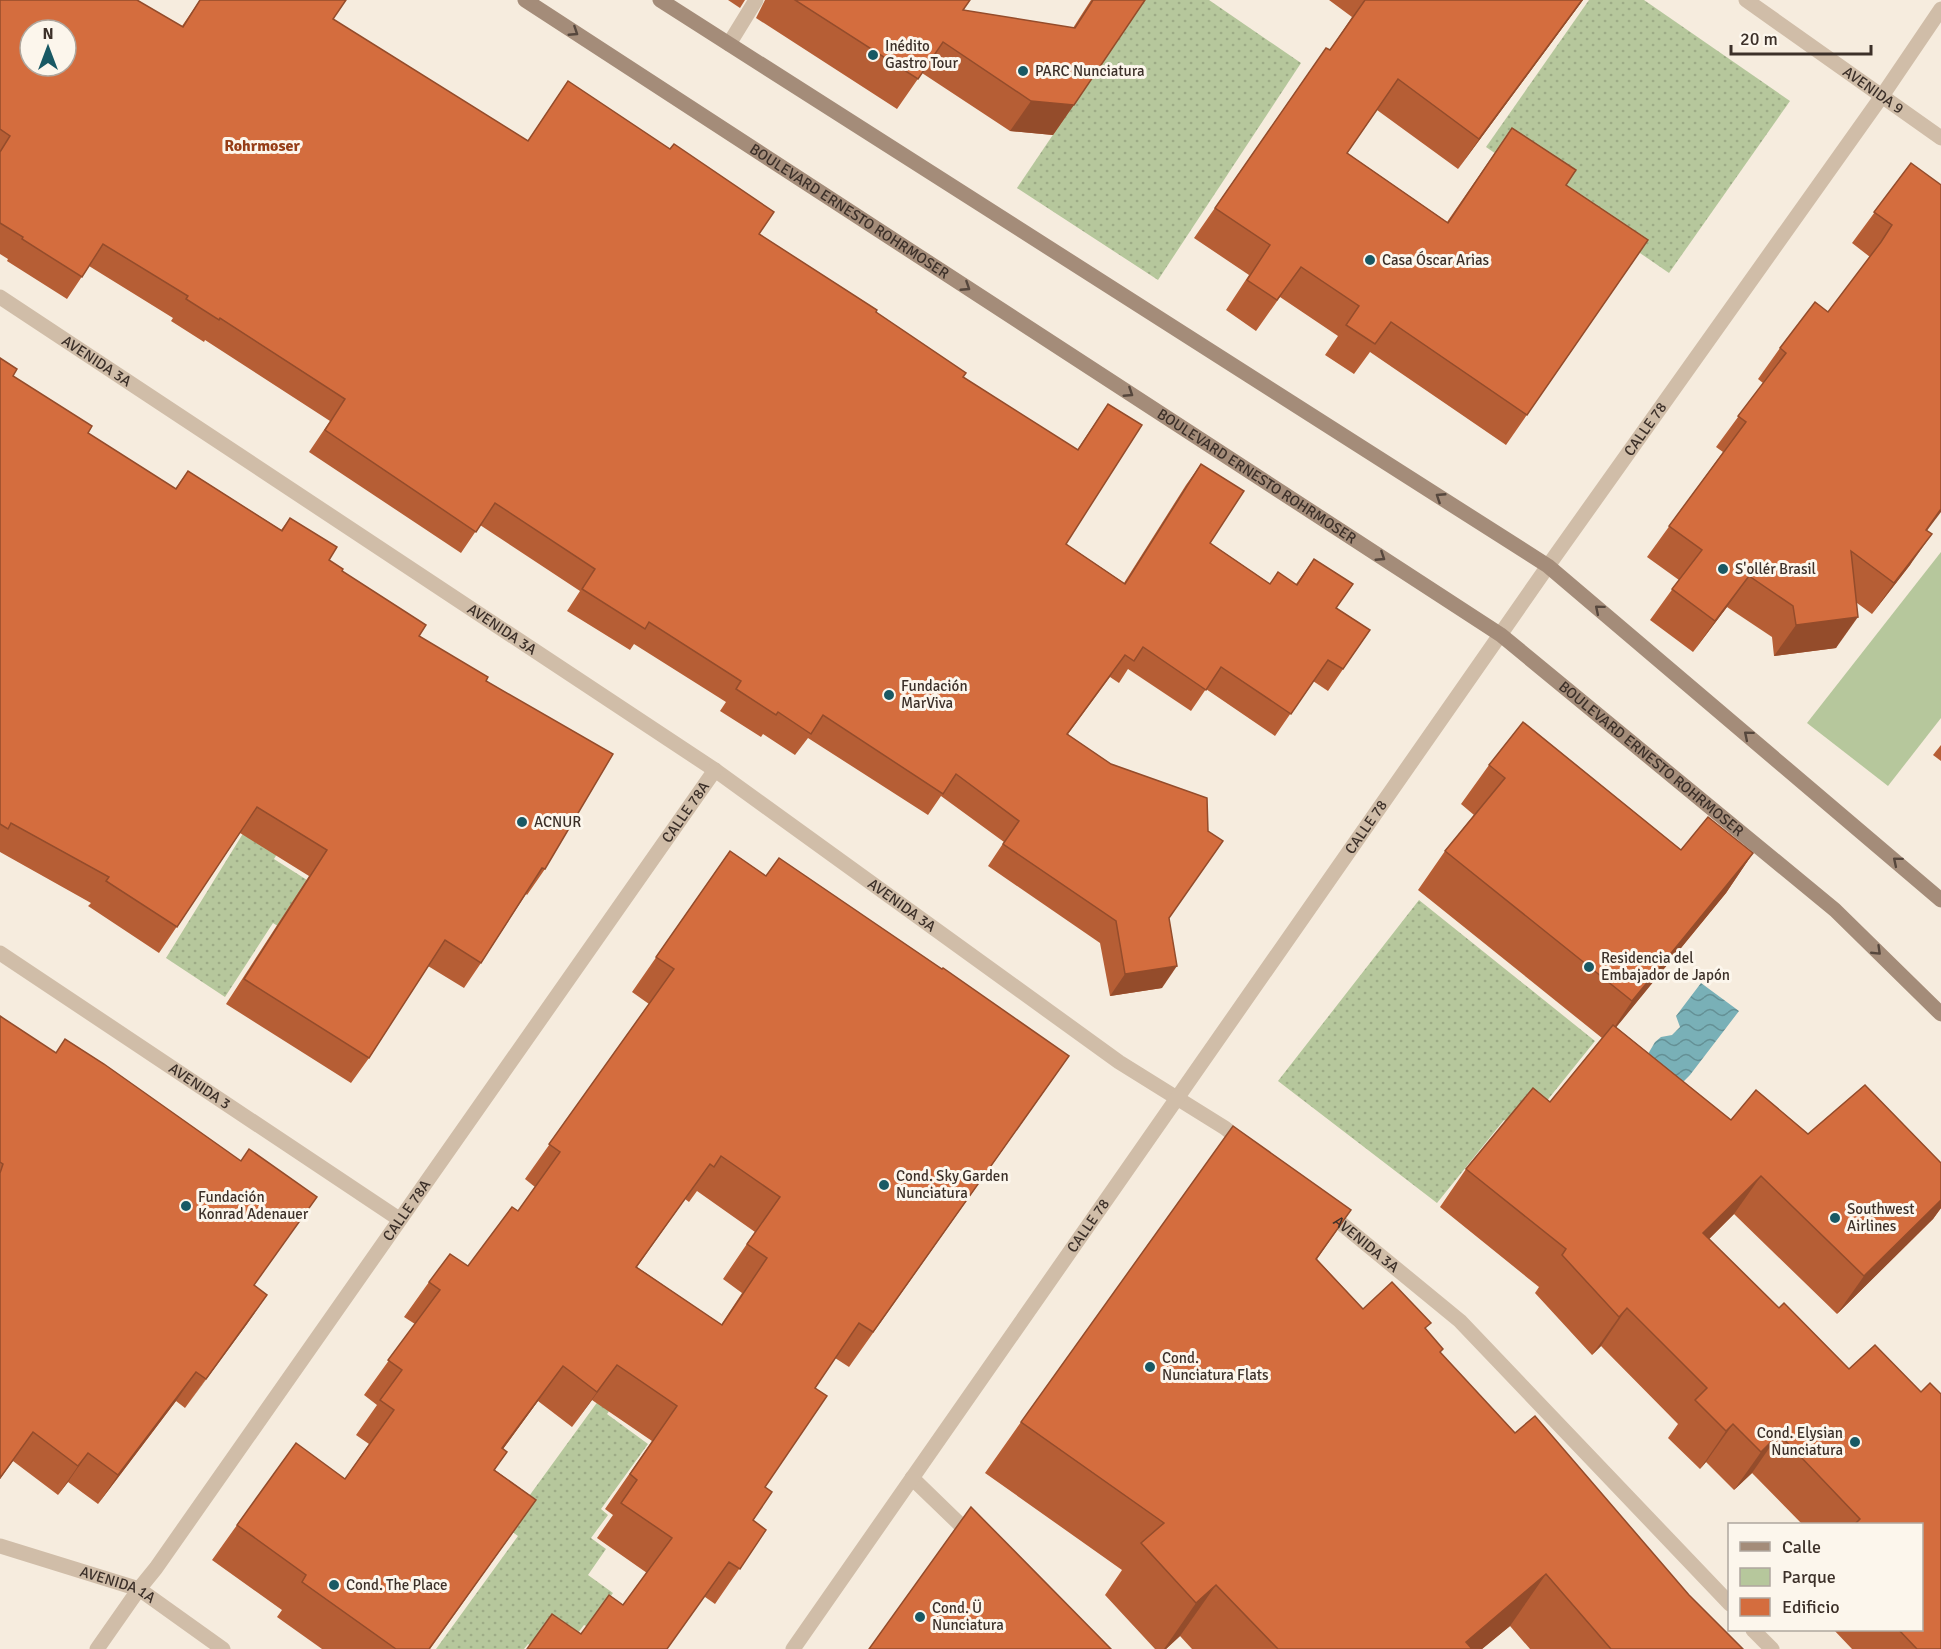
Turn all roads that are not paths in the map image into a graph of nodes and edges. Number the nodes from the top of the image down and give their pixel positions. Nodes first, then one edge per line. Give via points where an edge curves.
1 (525, 0) edge
2 (660, 0) edge
3 (756, 0) edge
4 (1746, 0) edge
5 (1941, 9) edge
6 (729, 44) junction
7 (1882, 96) junction
8 (1941, 138) edge
9 (0, 297) edge
10 (1548, 566) junction
11 (1501, 635) junction
12 (715, 770) junction
13 (1941, 900) edge
14 (0, 953) edge
15 (1941, 1014) edge
16 (1177, 1098) junction
17 (1253, 1151) edge
18 (1316, 1203) edge
19 (399, 1220) junction
20 (912, 1479) junction
21 (0, 1546) edge
22 (985, 1549) edge
23 (139, 1589) junction
24 (1728, 1602) edge
25 (1755, 1631) edge
26 (97, 1649) edge
27 (224, 1649) edge
28 (794, 1649) edge
29 (1772, 1649) edge

1 -> 11 main road, BOULEVARD ERNESTO ROHRMOSER
2 - 6 main road
3 - 6 street
4 - 7 street, AVENIDA 9
5 - 7 street, CALLE 78
10 -> 6 main road
7 - 8 street, AVENIDA 9
7 - 10 street, CALLE 78
9 - 12 street, AVENIDA 3A
10 - 11 street, CALLE 78
13 -> 10 main road
11 -> 15 main road, BOULEVARD ERNESTO ROHRMOSER via 1835,910
11 - 16 street, CALLE 78
12 - 16 street, AVENIDA 3A via 1119,1062
12 - 19 street, CALLE 78A
14 - 19 street, AVENIDA 3
16 - 17 street, AVENIDA 3A
16 - 20 street, CALLE 78
18 - 24 street, AVENIDA 3A via 1460,1321
19 - 23 street, CALLE 78A
20 - 22 street
20 - 28 street, CALLE 78
21 - 23 street, AVENIDA 1A
23 - 26 street, CALLE 78A
23 - 27 street, AVENIDA 1A
25 - 29 street

